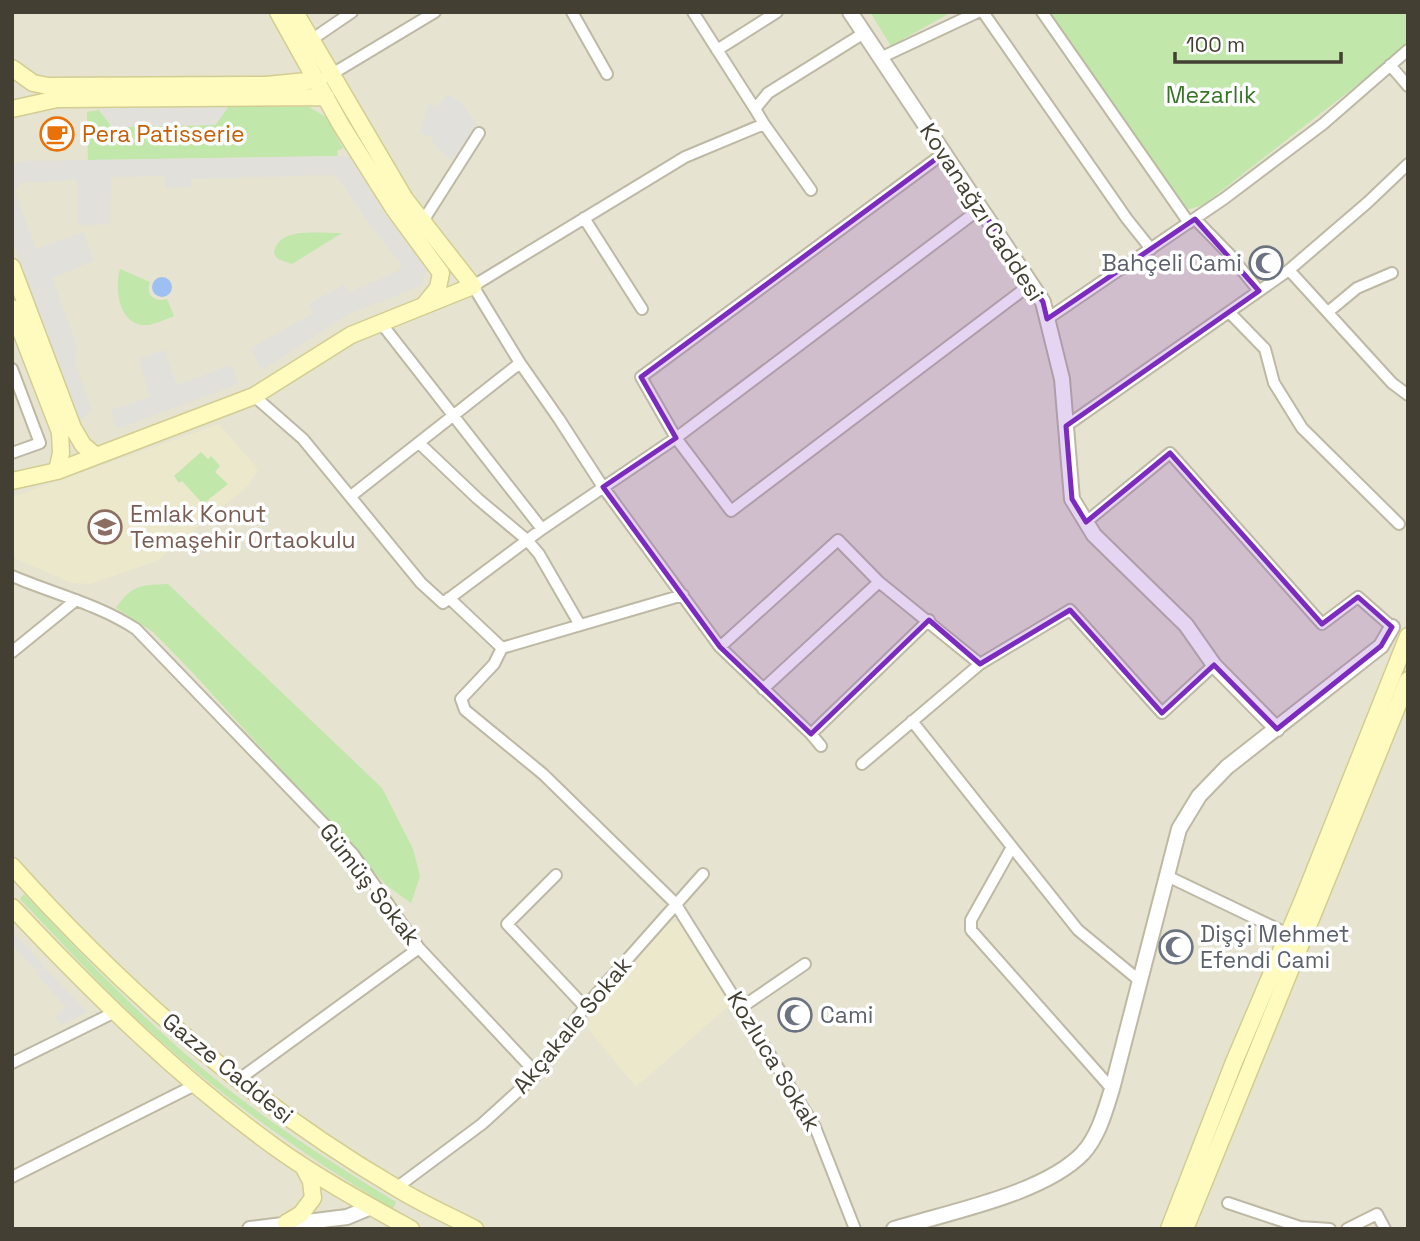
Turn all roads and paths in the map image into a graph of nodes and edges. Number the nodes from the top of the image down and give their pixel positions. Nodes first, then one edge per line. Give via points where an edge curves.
1 (278, 12) edge
2 (295, 12) edge
3 (352, 12) edge
4 (435, 12) edge
5 (572, 12) edge
6 (693, 12) edge
7 (777, 12) edge
8 (850, 12) edge
9 (980, 12) edge
10 (1042, 12) edge
11 (864, 33) junction
12 (311, 40) junction
13 (717, 50) junction
14 (1408, 50) edge
15 (880, 58) junction
16 (1390, 65) junction
17 (12, 68) edge
18 (607, 74) dead end
19 (333, 75) junction
20 (317, 80) junction
21 (1408, 86) edge
22 (326, 97) junction
23 (12, 109) edge
24 (755, 109) junction
25 (764, 124) junction
26 (479, 133) dead end
27 (944, 153) junction
28 (1408, 164) edge
29 (811, 190) dead end
30 (981, 208) junction
31 (584, 218) junction
32 (423, 221) junction
33 (1192, 221) junction
34 (1152, 249) junction
35 (456, 264) junction
36 (12, 267) edge
37 (1289, 270) junction
38 (441, 273) junction
39 (1392, 273) dead end
40 (1031, 284) junction
41 (473, 286) junction
42 (1258, 291) junction
43 (424, 306) junction
44 (12, 308) edge
45 (642, 309) dead end
46 (1229, 312) junction
47 (1328, 312) junction
48 (1048, 319) junction
49 (382, 323) junction
50 (520, 363) junction
51 (12, 369) edge
52 (16, 391) edge
53 (1408, 395) edge
54 (254, 396) junction
55 (453, 416) junction
56 (1066, 426) junction
57 (676, 438) junction
58 (419, 443) junction
59 (12, 453) edge
60 (96, 456) junction
61 (57, 471) junction
62 (12, 481) edge
63 (603, 487) junction
64 (351, 495) junction
65 (1086, 522) junction
66 (1399, 524) dead end
67 (542, 529) junction
68 (527, 540) junction
69 (12, 576) edge
70 (879, 582) junction
71 (683, 595) junction
72 (449, 598) junction
73 (76, 600) junction
74 (929, 620) junction
75 (580, 625) junction
76 (1392, 627) joint
77 (1408, 636) edge
78 (720, 647) junction
79 (502, 648) junction
80 (12, 652) edge
81 (980, 663) junction
82 (1214, 665) junction
83 (1408, 680) edge
84 (763, 689) junction
85 (912, 721) junction
86 (1277, 729) junction
87 (811, 734) junction
88 (821, 746) dead end
89 (862, 764) dead end
90 (1012, 847) junction
91 (12, 866) edge
92 (703, 873) dead end
93 (555, 874) dead end
94 (1167, 876) junction
95 (675, 903) junction
96 (13, 908) edge
97 (1288, 934) junction
98 (419, 948) junction
99 (805, 964) dead end
100 (1140, 981) junction
101 (585, 1007) junction
102 (742, 1007) junction
103 (115, 1012) junction
104 (12, 1063) edge
105 (537, 1073) junction
106 (238, 1080) junction
107 (197, 1084) junction
108 (1112, 1089) junction
109 (303, 1166) junction
110 (12, 1177) edge
111 (396, 1188) junction
112 (1228, 1203) dead end
113 (371, 1207) junction
114 (286, 1223) junction
115 (250, 1229) edge
116 (313, 1229) edge
117 (411, 1229) edge
118 (475, 1229) edge
119 (855, 1229) edge
120 (894, 1229) edge
121 (1169, 1229) edge
122 (1185, 1229) edge
123 (1330, 1229) edge
124 (1347, 1229) edge
125 (1385, 1229) edge

1 - 20 main road
2 - 12 main road
3 - 12 street
4 - 19 street
5 - 18 street
6 - 13 street
7 - 13 street
8 - 11 street, Kovanağzı Caddesi
9 - 15 street
9 - 34 street
10 - 33 street
11 - 15 street, Kovanağzı Caddesi
11 - 24 street via 768,93
12 - 19 main road
13 - 24 street
14 - 16 street
15 - 27 street, Kovanağzı Caddesi
16 - 21 street
16 - 33 street via 1323,124
17 - 20 main road via 33,83 48,86 266,85
19 - 20 street
19 - 32 main road via 405,199
20 - 22 main road
22 - 23 main road via 57,99
22 - 38 main road via 394,209
24 - 25 street
25 - 29 street
25 - 31 street via 685,157
26 - 32 street
27 - 30 street, Kovanağzı Caddesi
27 - 57 street via 641,377
28 - 37 street
30 - 40 street, Kovanağzı Caddesi
30 - 57 street
31 - 41 street
31 - 45 street
32 - 35 main road
33 - 34 street
33 - 42 street via 1230,255
34 - 48 street
35 - 38 main road
35 - 41 main road
36 - 60 main road via 73,428
37 - 42 street
37 - 47 street
38 - 43 main road via 438,288
39 - 47 street via 1357,288
40 - 48 street, Kovanağzı Caddesi via 1044,302
40 - 57 street via 732,511
41 - 43 main road
41 - 50 street
42 - 46 street
43 - 49 main road
44 - 61 main road via 60,432
46 - 56 street
46 - 66 street via 1265,349 1274,383 1302,428
47 - 53 street
48 - 56 street, Kovanağzı Caddesi via 1062,379
49 - 54 main road via 351,335
49 - 55 street
50 - 55 street
50 - 63 street
51 - 52 street
52 - 59 street via 40,443
54 - 60 main road
54 - 64 street via 303,439
55 - 58 street
55 - 67 street
56 - 65 street, Kovanağzı Caddesi via 1072,499
57 - 63 street
58 - 64 street
58 - 68 street
60 - 61 main road
61 - 62 main road
63 - 67 street
63 - 71 street
64 - 72 street via 421,583 443,603
65 - 76 street via 1170,453 1322,624 1358,597
65 - 82 street, Kovanağzı Caddesi via 1186,625
67 - 68 street
68 - 72 street
68 - 75 street
69 - 73 street, Gümüş Sokak
70 - 74 street
70 - 78 street via 838,540
70 - 84 street
71 - 75 street
71 - 78 street
72 - 79 street
73 - 80 street
73 - 98 street, Gümüş Sokak via 136,629 202,695 353,854
74 - 81 street
74 - 87 street
75 - 79 street
76 - 86 street via 1381,646
77 - 97 main road
78 - 84 street
79 - 95 street, Kozluca Sokak via 494,664 461,699 464,710 543,774
81 - 82 street via 1070,610 1162,713
81 - 85 street
82 - 86 street, Kovanağzı Caddesi
83 - 122 main road
84 - 87 street
85 - 89 street
85 - 90 street
86 - 94 street via 1227,766 1199,796 1179,829
87 - 88 street
90 - 100 street via 1078,930
90 - 108 street via 971,920 971,930
91 - 106 main road, Gazze Caddesi via 138,994
92 - 95 street, Akçakale Sokak
93 - 101 street via 507,925
94 - 97 street
94 - 100 street
95 - 101 street, Akçakale Sokak
95 - 102 street, Kozluca Sokak
96 - 103 main road, Gazze Caddesi
97 - 121 main road
98 - 105 street, Gümüş Sokak
98 - 106 street
99 - 102 street
100 - 108 street
101 - 105 street, Akçakale Sokak
102 - 119 street, Kozluca Sokak via 816,1127
103 - 104 street
103 - 107 main road, Gazze Caddesi
105 - 111 street, Akçakale Sokak via 482,1125
106 - 111 main road, Gazze Caddesi
107 - 109 main road, Gazze Caddesi
107 - 110 street
108 - 120 street via 1100,1128 1084,1152 1059,1172 1027,1188
109 - 113 main road, Gazze Caddesi
109 - 114 main road via 313,1198 301,1214
111 - 118 main road, Gazze Caddesi
112 - 123 street via 1300,1227
113 - 114 street via 347,1217
113 - 117 main road, Gazze Caddesi
114 - 115 street
114 - 116 street
124 - 125 street via 1377,1214

